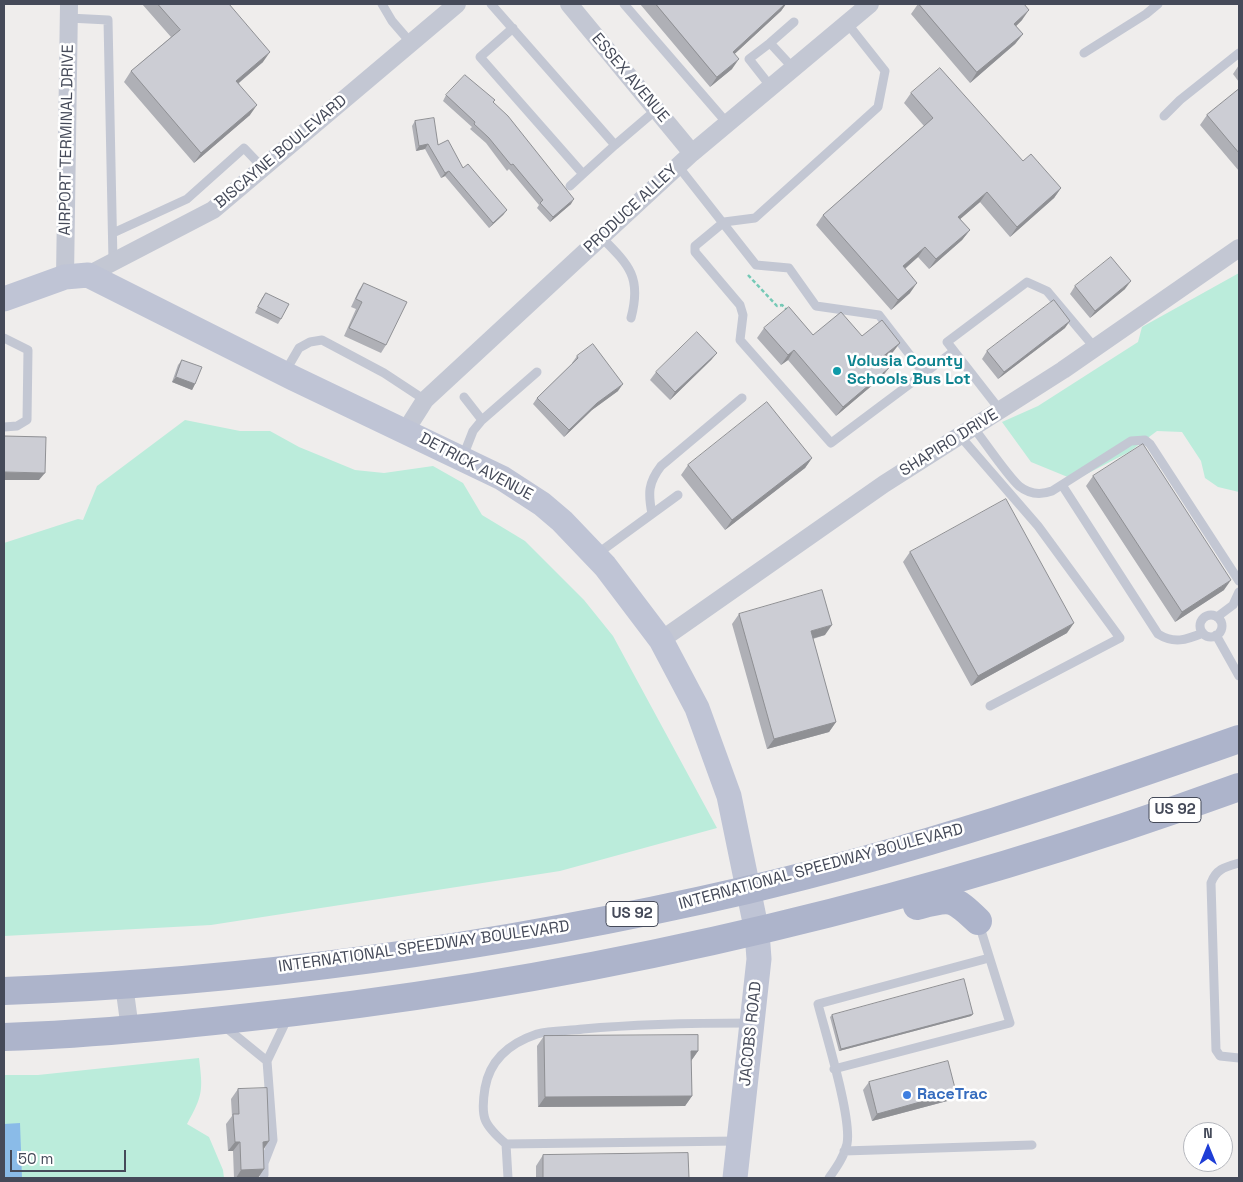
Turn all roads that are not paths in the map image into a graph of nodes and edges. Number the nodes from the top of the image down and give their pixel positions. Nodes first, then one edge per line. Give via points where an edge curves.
1 (382, 4) edge
2 (457, 4) edge
3 (491, 4) edge
4 (569, 4) edge
5 (624, 4) edge
6 (870, 4) edge
7 (1158, 4) edge
8 (69, 11) edge
9 (794, 22) dead end
10 (847, 23) junction
11 (513, 28) junction
12 (411, 42) junction
13 (770, 42) junction
14 (1084, 53) dead end
15 (1239, 53) edge
16 (793, 68) junction
17 (771, 87) junction
18 (656, 110) junction
19 (1164, 116) dead end
20 (727, 123) junction
21 (615, 146) junction
22 (692, 153) junction
23 (678, 166) junction
24 (263, 168) junction
25 (583, 174) junction
26 (570, 186) dead end
27 (724, 222) junction
28 (112, 233) junction
29 (601, 237) junction
30 (1239, 248) edge
31 (113, 261) junction
32 (77, 276) junction
33 (4, 299) edge
34 (631, 318) dead end
35 (4, 338) edge
36 (1095, 348) junction
37 (954, 351) junction
38 (537, 372) dead end
39 (923, 372) junction
40 (285, 373) junction
41 (464, 397) dead end
42 (742, 398) dead end
43 (425, 400) junction
44 (1000, 410) junction
45 (482, 420) junction
46 (4, 427) edge
47 (406, 430) junction
48 (966, 431) junction
49 (462, 459) junction
50 (1062, 485) junction
51 (678, 495) dead end
52 (652, 514) junction
53 (594, 555) junction
54 (1239, 581) edge
55 (1239, 592) edge
56 (1217, 617) junction
57 (1203, 634) junction
58 (1216, 636) junction
59 (661, 640) junction
60 (1239, 676) edge
61 (990, 706) dead end
62 (1239, 739) edge
63 (1239, 787) edge
64 (1239, 863) edge
65 (1005, 866) junction
66 (749, 889) junction
67 (808, 919) junction
68 (978, 922) junction
69 (757, 932) junction
70 (990, 958) junction
71 (124, 985) junction
72 (4, 991) edge
73 (291, 1013) junction
74 (217, 1021) junction
75 (753, 1023) junction
76 (130, 1028) junction
77 (4, 1037) edge
78 (1239, 1058) edge
79 (267, 1061) junction
80 (834, 1069) junction
81 (739, 1142) junction
82 (506, 1144) junction
83 (1032, 1145) dead end
84 (844, 1151) junction
85 (264, 1175) edge
86 (508, 1178) edge
87 (735, 1178) edge
88 (829, 1178) edge

1 - 12 lane
2 - 12 street, BISCAYNE BOULEVARD
3 - 11 lane
4 - 18 street, ESSEX AVENUE
5 - 20 lane
6 - 10 street, PRODUCE ALLEY
7 - 14 lane
8 - 28 lane via 108,20
8 - 32 street, AIRPORT TERMINAL DRIVE
9 - 13 lane
10 - 16 street, PRODUCE ALLEY
10 - 27 lane via 885,71 878,107 755,218
11 - 21 lane
11 - 25 lane via 480,57
12 - 24 street, BISCAYNE BOULEVARD
13 - 16 lane
13 - 17 lane via 749,59
15 - 19 lane
16 - 17 street, PRODUCE ALLEY
17 - 20 street, PRODUCE ALLEY
18 - 21 lane
18 - 22 street, ESSEX AVENUE
20 - 22 street, PRODUCE ALLEY
21 - 25 lane
22 - 23 street, PRODUCE ALLEY
23 - 27 lane
23 - 29 street, PRODUCE ALLEY
24 - 28 lane via 244,148 186,199
24 - 31 street, BISCAYNE BOULEVARD via 213,210
25 - 26 lane
27 - 39 lane via 756,264 789,268 816,306 878,315
27 - 39 lane via 695,246 695,252 740,305 743,315 740,340 831,443
28 - 31 lane
29 - 34 lane via 621,256 635,281 636,300
29 - 43 street, PRODUCE ALLEY
30 - 36 street, SHAPIRO DRIVE
31 - 32 street, BISCAYNE BOULEVARD
32 - 33 street, BISCAYNE BOULEVARD
32 - 40 street, DETRICK AVENUE
35 - 46 lane via 28,350 28,397 27,420 17,426
36 - 37 lane via 1048,291 1027,282 947,342
36 - 44 street, SHAPIRO DRIVE
37 - 39 lane
37 - 44 lane
38 - 45 lane
40 - 43 lane via 299,348 322,340 384,373
40 - 47 street, DETRICK AVENUE
41 - 45 lane
42 - 52 lane via 652,477 648,491
43 - 47 street, PRODUCE ALLEY
44 - 48 street, SHAPIRO DRIVE
45 - 49 lane via 473,431
47 - 49 street, DETRICK AVENUE
48 - 50 lane via 1019,486 1043,494
48 - 59 street, SHAPIRO DRIVE via 884,484
48 - 61 lane via 1120,638
49 - 53 street, DETRICK AVENUE via 502,478 542,504
50 - 54 lane via 1131,441 1145,440
50 - 57 lane via 1158,634 1177,641
51 - 52 lane
52 - 53 lane
53 - 59 street, DETRICK AVENUE
55 - 56 lane via 1233,605
56 - 57 lane via 1207,616 1202,620
56 - 58 lane via 1222,626
57 - 58 lane
58 - 60 lane
59 - 66 street, DETRICK AVENUE via 697,708 726,788
62 - 66 main road, INTERNATIONAL SPEEDWAY BOULEVARD / US 92 via 1013,816
63 - 65 main road, US 92
64 - 78 lane via 1222,868 1214,874 1211,883 1216,1050 1220,1056
65 - 67 main road, US 92
65 - 68 main road via 985,886 979,899
66 - 69 street, JACOBS ROAD
66 - 71 main road, INTERNATIONAL SPEEDWAY BOULEVARD / US 92 via 626,916 452,946
67 - 68 main road via 853,923 944,899 956,902
67 - 69 main road, US 92
68 - 70 lane
69 - 73 main road, US 92 via 528,978
69 - 75 street, JACOBS ROAD via 759,959
70 - 80 lane via 818,1004
70 - 80 lane via 1010,1023
71 - 72 main road, INTERNATIONAL SPEEDWAY BOULEVARD / US 92
71 - 76 street
73 - 74 main road, US 92
73 - 79 lane
74 - 76 main road, US 92
74 - 79 lane
75 - 81 street, JACOBS ROAD
75 - 82 lane via 642,1023 538,1034 516,1044 498,1057 488,1071 483,1104 489,1129
76 - 77 main road, US 92
79 - 85 lane via 273,1140 264,1163
80 - 84 lane via 848,1124
81 - 82 lane
81 - 87 street, JACOBS ROAD
82 - 86 lane
83 - 84 lane
84 - 88 lane

